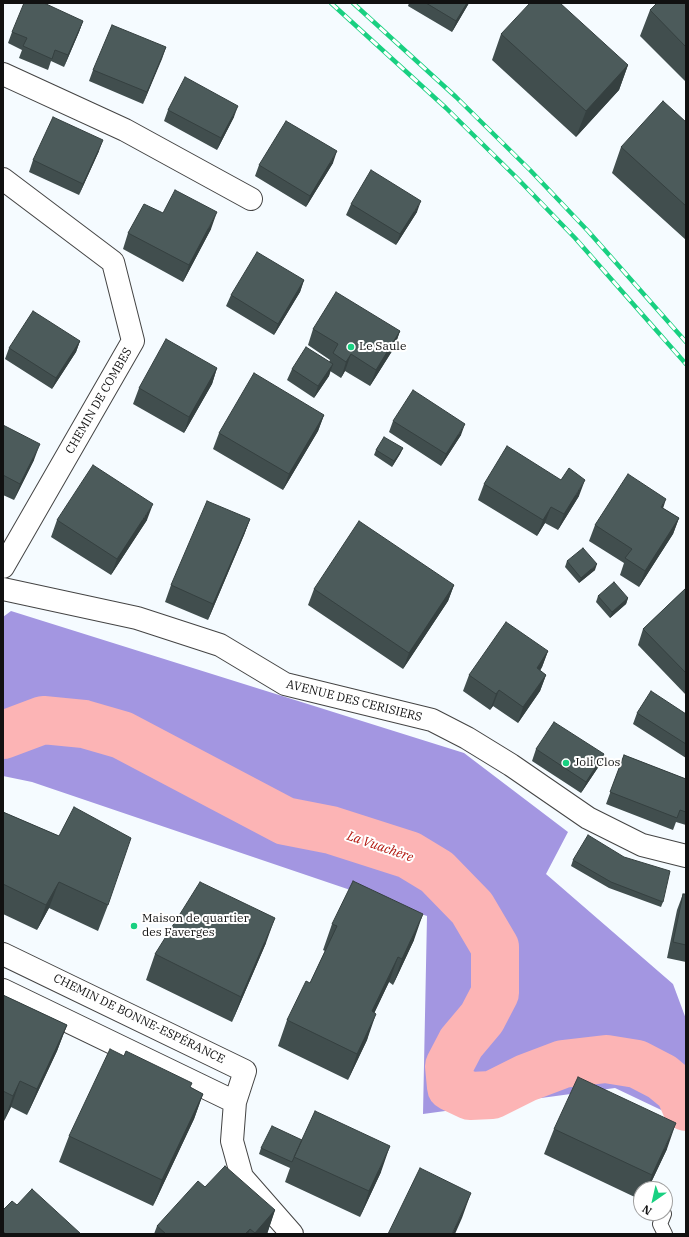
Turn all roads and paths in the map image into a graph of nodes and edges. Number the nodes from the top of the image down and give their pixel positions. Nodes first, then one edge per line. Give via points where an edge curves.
1 (3, 74) edge
2 (3, 178) edge
3 (251, 199) dead end
4 (3, 567) edge
5 (3, 590) edge
6 (686, 856) edge
7 (3, 954) edge
8 (3, 990) edge
9 (235, 1102) junction
10 (661, 1221) edge
11 (292, 1234) edge
12 (666, 1234) edge

1 - 3 street via 125,130
2 - 4 street, CHEMIN DE COMBES via 113,262 133,341
5 - 6 street, AVENUE DES CERISIERS via 137,618 220,646 284,684 432,720 511,765 588,818 642,845
7 - 9 street, CHEMIN DE BONNE-ESPÉRANCE via 246,1070
8 - 9 street
9 - 11 street, CHEMIN DE BONNE-ESPÉRANCE via 232,1141 242,1177
10 - 12 lane via 660,1224

